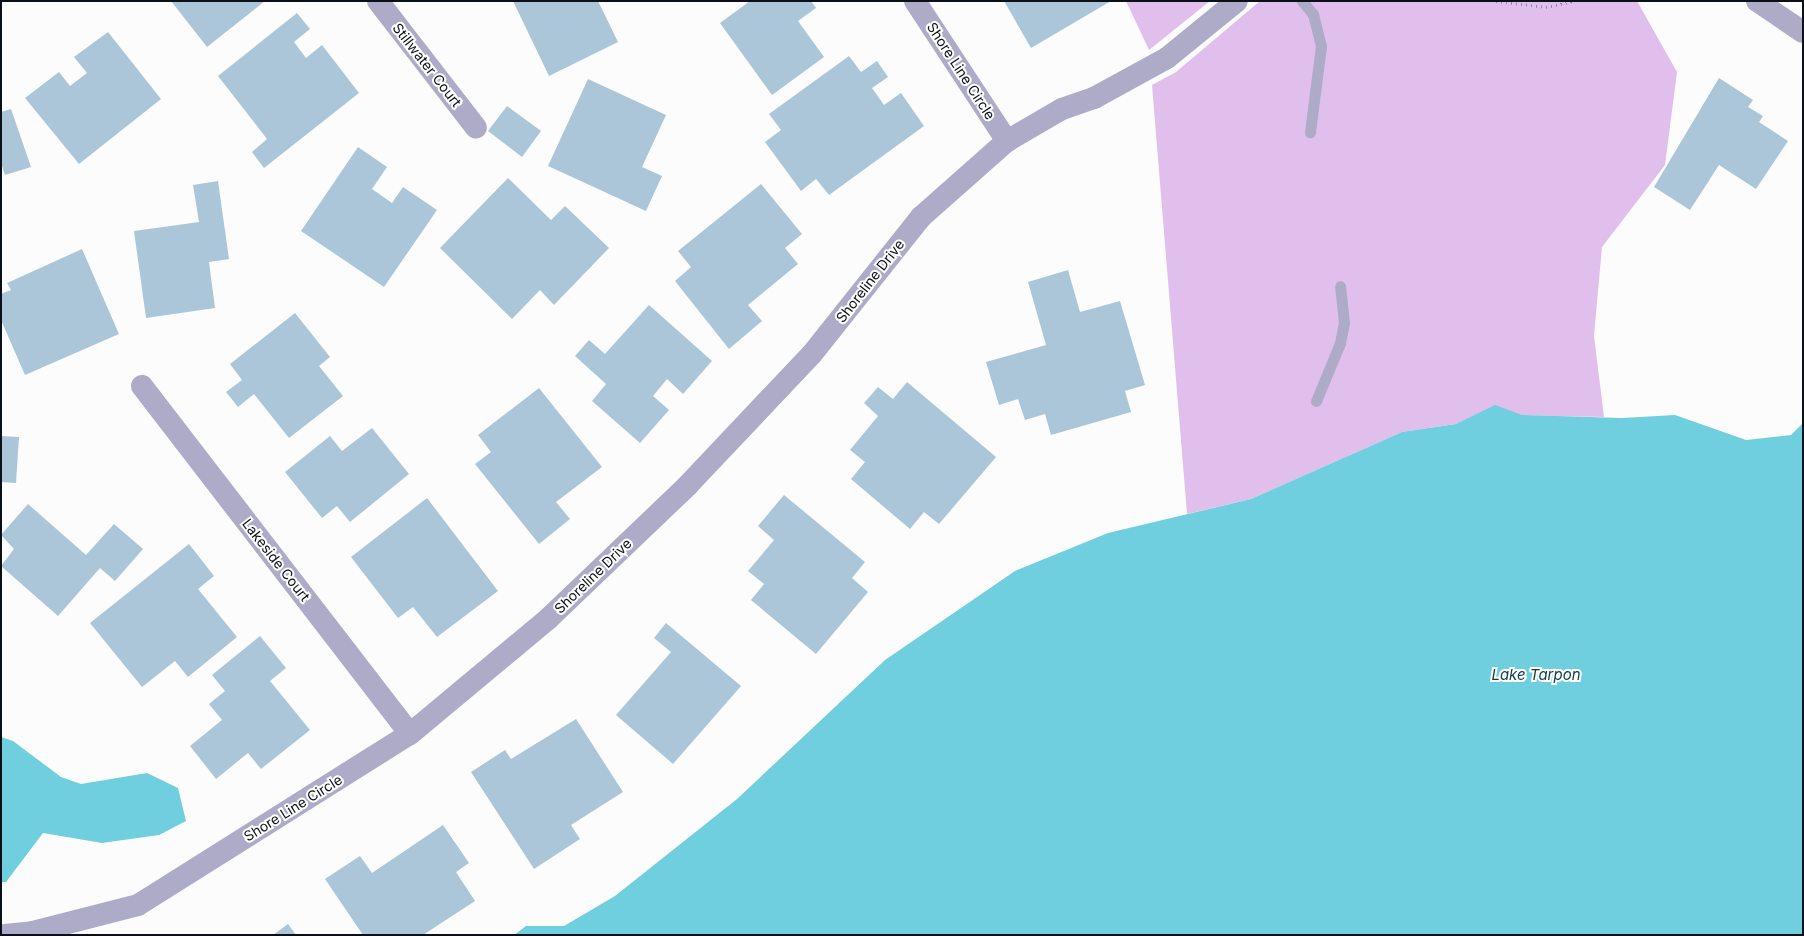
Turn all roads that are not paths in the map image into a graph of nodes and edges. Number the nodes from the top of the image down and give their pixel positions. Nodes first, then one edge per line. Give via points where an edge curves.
1 (378, 1) edge
2 (915, 1) edge
3 (1237, 1) edge
4 (1302, 1) edge
5 (1757, 1) edge
6 (1803, 32) edge
7 (476, 128) dead end
8 (1310, 132) dead end
9 (1007, 141) junction
10 (1340, 286) dead end
11 (142, 386) dead end
12 (1316, 400) dead end
13 (548, 619) joint
14 (410, 734) junction
15 (5, 935) edge

1 - 7 street, Stillwater Court
2 - 9 street, Shore Line Circle
3 - 9 street, Shoreline Drive via 1167,58 1094,98 1062,109
4 - 8 lane via 1313,14 1321,46
5 - 6 street
9 - 13 street, Shoreline Drive via 921,217 812,354 688,485
10 - 12 lane via 1344,323 1340,343
11 - 14 street, Lakeside Court
13 - 14 street, Shore Line Circle
14 - 15 street, Shore Line Circle via 138,905 33,932

